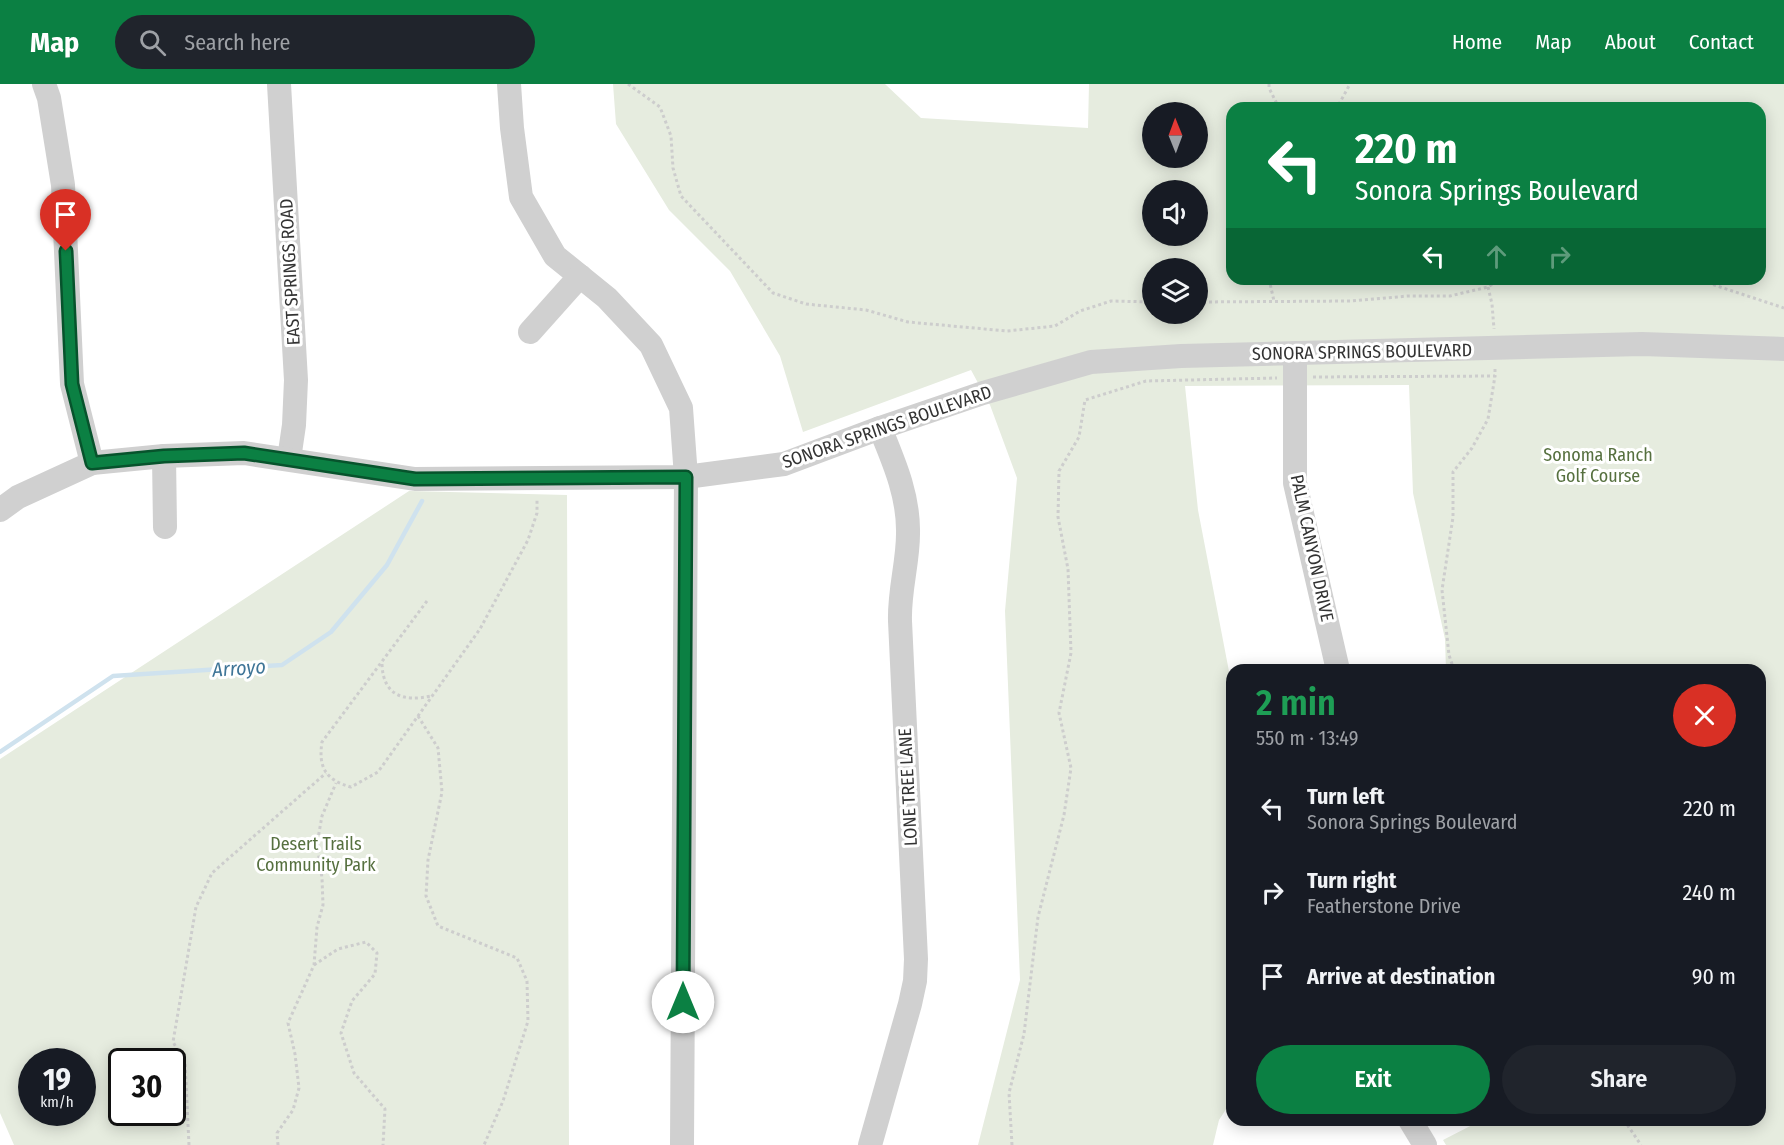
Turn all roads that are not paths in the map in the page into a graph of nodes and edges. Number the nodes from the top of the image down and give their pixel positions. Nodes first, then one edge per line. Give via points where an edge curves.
1 (44, 84) edge
2 (279, 84) edge
3 (509, 84) edge
4 (580, 276) junction
5 (530, 332) dead end
6 (1784, 349) edge
7 (1296, 352) junction
8 (880, 428) junction
9 (164, 456) junction
10 (289, 459) junction
11 (92, 463) junction
12 (686, 477) junction
13 (0, 510) edge
14 (165, 527) dead end
15 (1337, 664) edge
16 (1414, 1126) edge
17 (682, 1145) edge
18 (870, 1145) edge
19 (1425, 1145) edge

1 - 11 street via 63,185 72,384
2 - 10 street, EAST SPRINGS ROAD via 296,380
3 - 4 street via 521,197 555,256
4 - 5 street
4 - 12 street via 607,298 651,345 681,408
6 - 7 street, SONORA SPRINGS BOULEVARD via 1642,344
7 - 8 street, SONORA SPRINGS BOULEVARD via 1091,362
7 - 15 street, PALM CANYON DRIVE via 1295,483
8 - 12 street, SONORA SPRINGS BOULEVARD via 784,464
8 - 18 street, LONE TREE LANE via 899,477 908,520 900,621 916,970
9 - 10 street, SONORA SPRINGS BOULEVARD via 244,453
9 - 11 street, SONORA SPRINGS BOULEVARD
9 - 14 street
10 - 12 street, SONORA SPRINGS BOULEVARD via 415,479
11 - 13 street, SONORA SPRINGS BOULEVARD via 18,497
12 - 17 street
16 - 19 street

